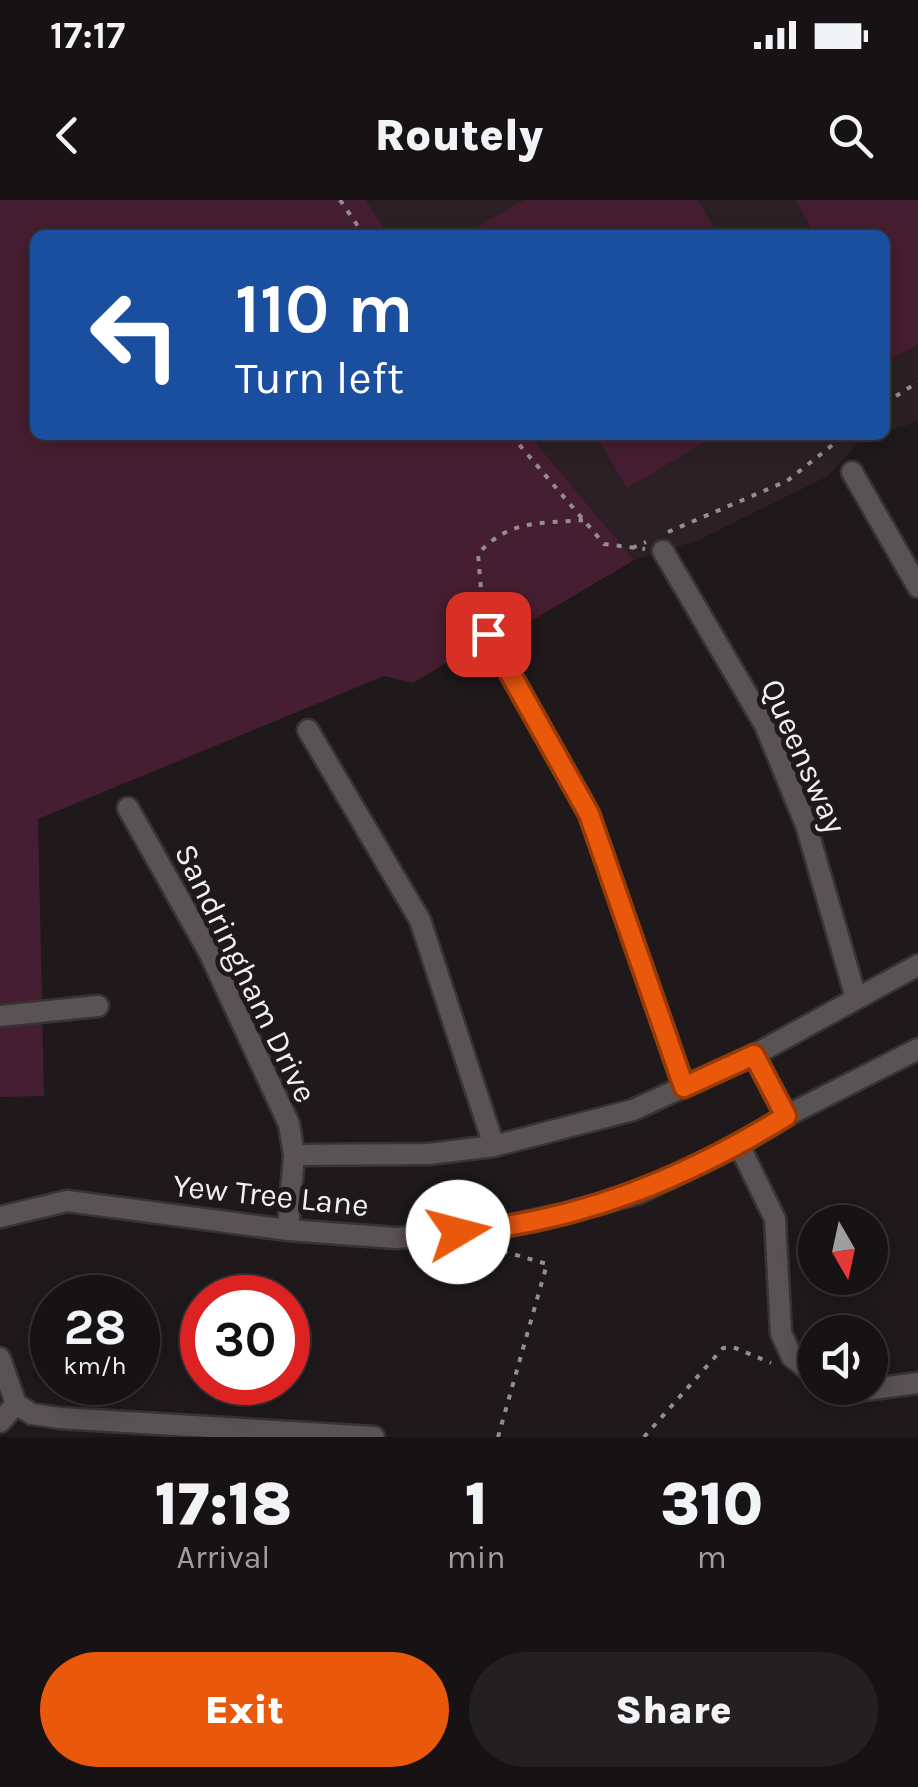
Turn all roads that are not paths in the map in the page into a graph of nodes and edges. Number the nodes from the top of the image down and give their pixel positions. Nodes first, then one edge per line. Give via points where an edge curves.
1 (852, 472) dead end
2 (659, 542) road end
3 (918, 588) edge
4 (488, 634) road end
5 (308, 730) dead end
6 (128, 808) dead end
7 (918, 965) edge
8 (856, 998) junction
9 (98, 1006) dead end
10 (0, 1016) edge
11 (918, 1050) edge
12 (754, 1055) junction
13 (684, 1087) junction
14 (786, 1116) junction
15 (739, 1145) junction
16 (494, 1146) junction
17 (294, 1156) junction
18 (0, 1217) edge
19 (288, 1230) junction
20 (0, 1358) edge
21 (798, 1362) edge
22 (918, 1383) edge
23 (888, 1387) edge
24 (16, 1404) junction
25 (0, 1422) edge
26 (317, 1435) edge
27 (374, 1437) edge

1 - 3 street
2 - 8 street, Queensway via 765,726 806,825
4 - 13 street via 589,814
5 - 16 street via 420,920
6 - 17 street, Sandringham Drive via 209,952 289,1124
7 - 8 street
8 - 12 street
9 - 10 street
11 - 14 street, Yew Tree Lane
12 - 13 street
12 - 14 street
13 - 16 street via 634,1110
14 - 15 street, Yew Tree Lane
15 - 19 street, Yew Tree Lane via 639,1193 489,1230 396,1238
15 - 21 street via 774,1219 782,1333
16 - 17 street
17 - 19 street, Sandringham Drive
18 - 19 street, Yew Tree Lane via 67,1201
20 - 24 street
22 - 23 street
24 - 25 street
24 - 26 street via 60,1418
26 - 27 street

